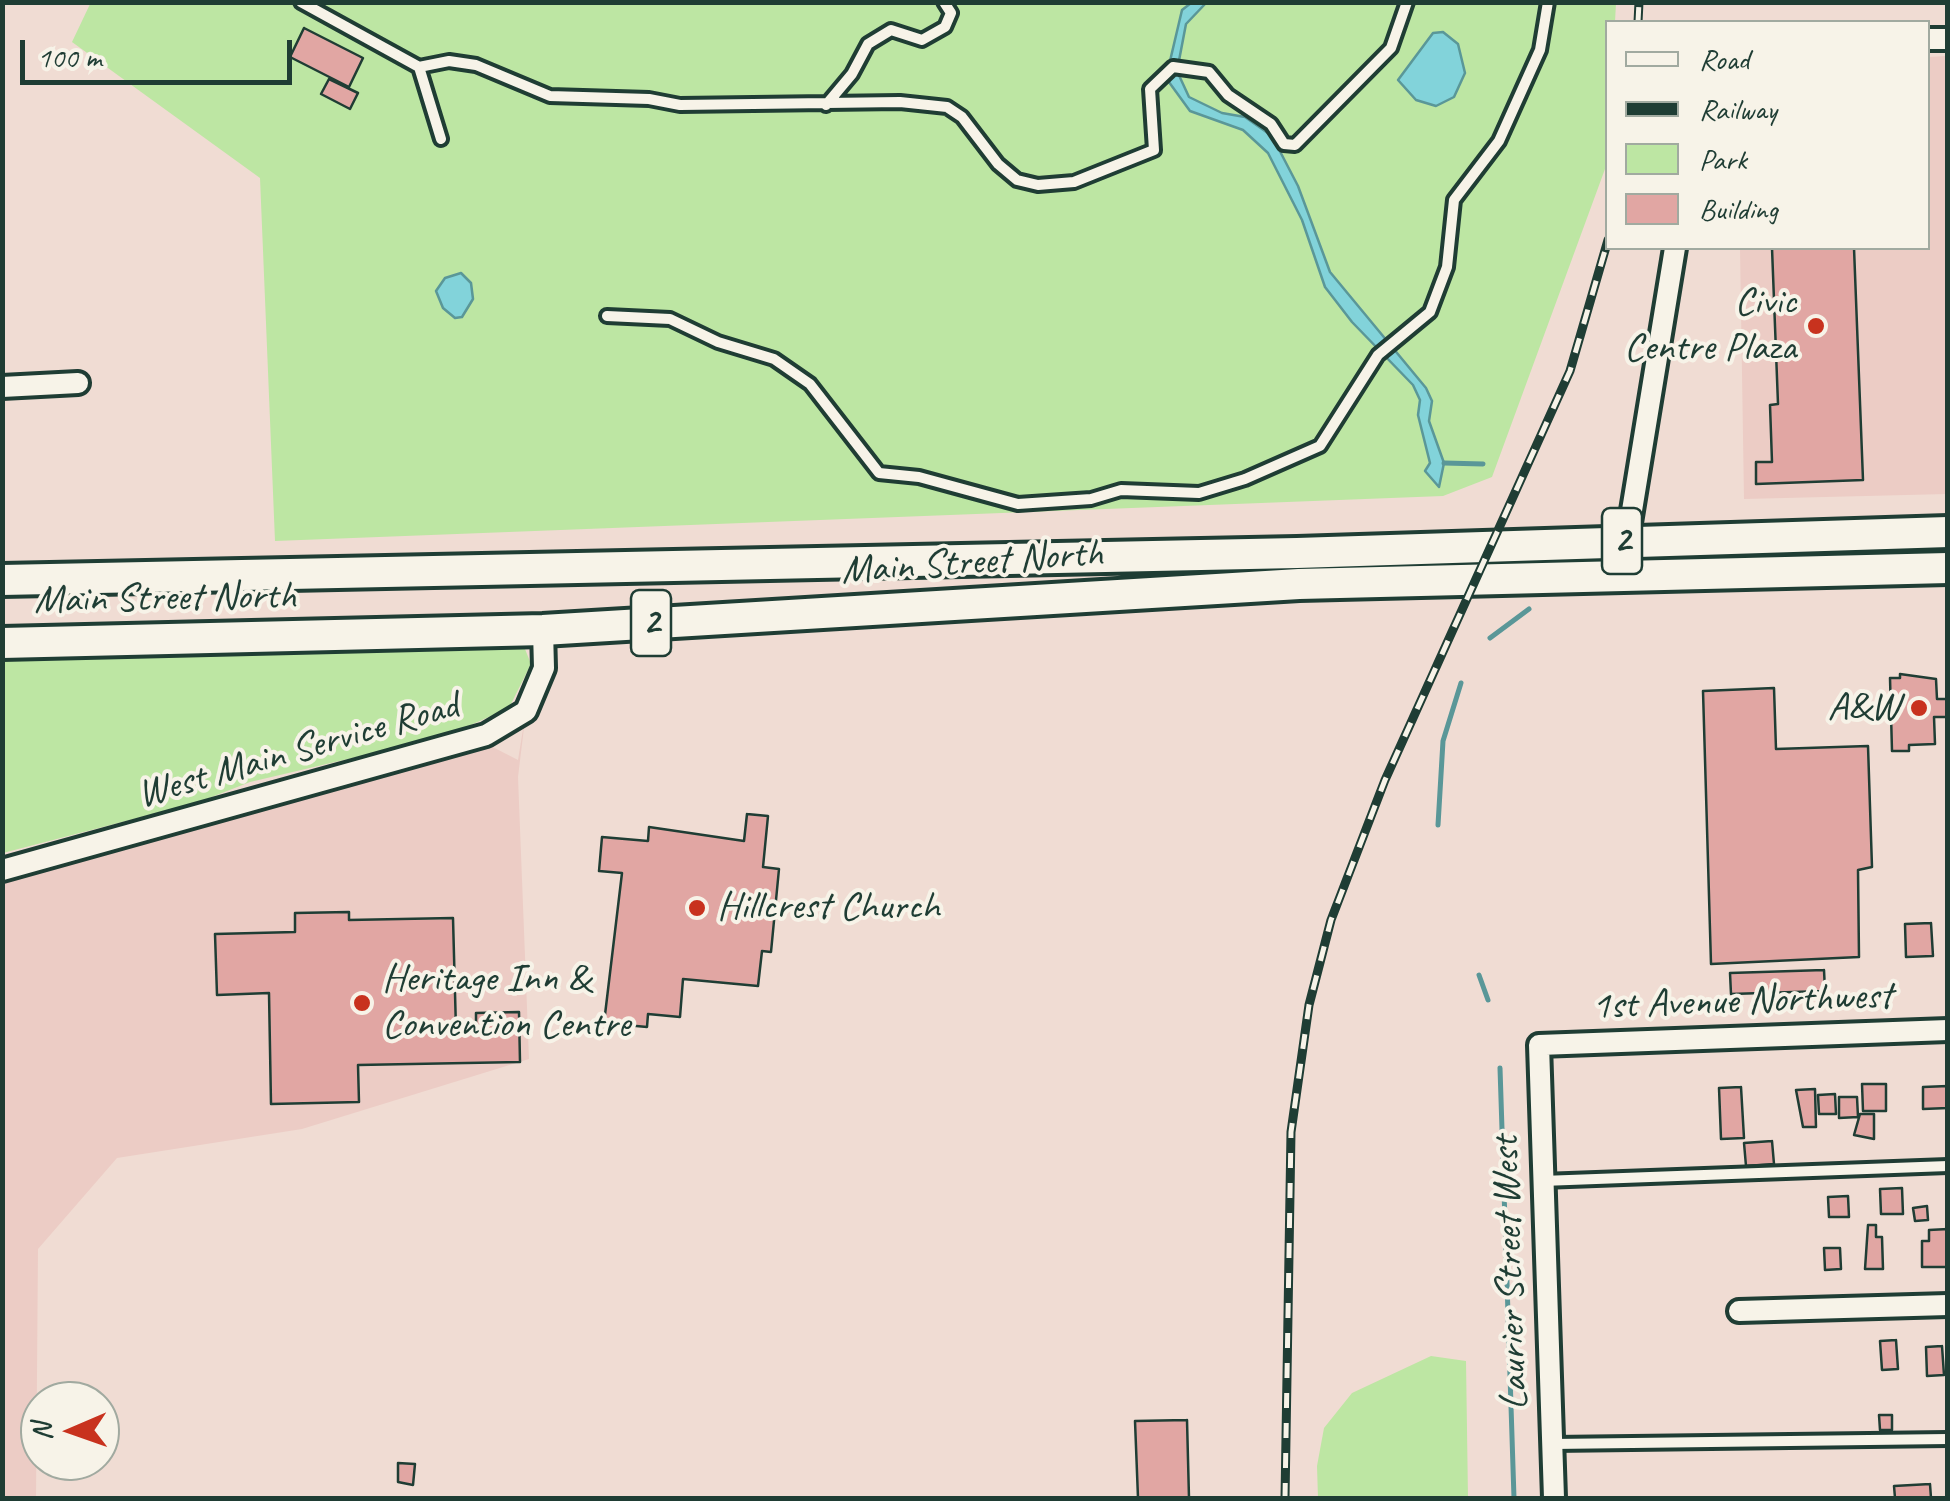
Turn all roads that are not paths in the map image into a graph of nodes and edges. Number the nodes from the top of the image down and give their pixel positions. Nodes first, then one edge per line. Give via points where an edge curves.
1 (302, 2) edge
2 (944, 2) edge
3 (1407, 2) edge
4 (1548, 2) edge
5 (420, 66) junction
6 (825, 106) junction
7 (441, 139) dead end
8 (1675, 250) edge
9 (607, 316) dead end
10 (78, 383) dead end
11 (2, 387) edge
12 (1948, 532) edge
13 (1627, 541) junction
14 (1948, 568) edge
15 (2, 580) edge
16 (543, 630) junction
17 (2, 642) edge
18 (2, 870) edge
19 (1948, 1030) edge
20 (1540, 1045) joint
21 (1948, 1166) edge
22 (1541, 1180) junction
23 (1948, 1305) edge
24 (1740, 1310) dead end
25 (1948, 1439) edge
26 (1552, 1444) junction
27 (1554, 1498) edge

1 - 5 lane
2 - 6 lane via 952,14 945,26 922,40 891,30 868,44
3 - 6 lane via 1391,48 1294,145 1284,144 1271,124 1228,95 1208,72 1173,67 1150,89 1154,150 1074,182 1018,180 947,108 900,102
4 - 9 lane via 1540,50 1499,141 1454,200 1447,267 1430,312 1378,355 1320,446 1286,464 1199,493 1121,490 1018,504 878,473 810,384 774,359 670,319
5 - 6 lane via 476,65 550,96
5 - 7 lane
8 - 13 street
10 - 11 street
12 - 13 main road, Main Street North / 2
13 - 15 main road, Main Street North / 2
14 - 16 main road, Main Street North / 2 via 1299,584
16 - 17 main road, Main Street North / 2
16 - 18 street, West Main Service Road via 544,668 526,711 486,735
19 - 20 street, 1st Avenue Northwest
20 - 22 street, Laurier Street West
21 - 22 lane
22 - 26 street, Laurier Street West
23 - 24 street
25 - 26 lane
26 - 27 street, Laurier Street West

